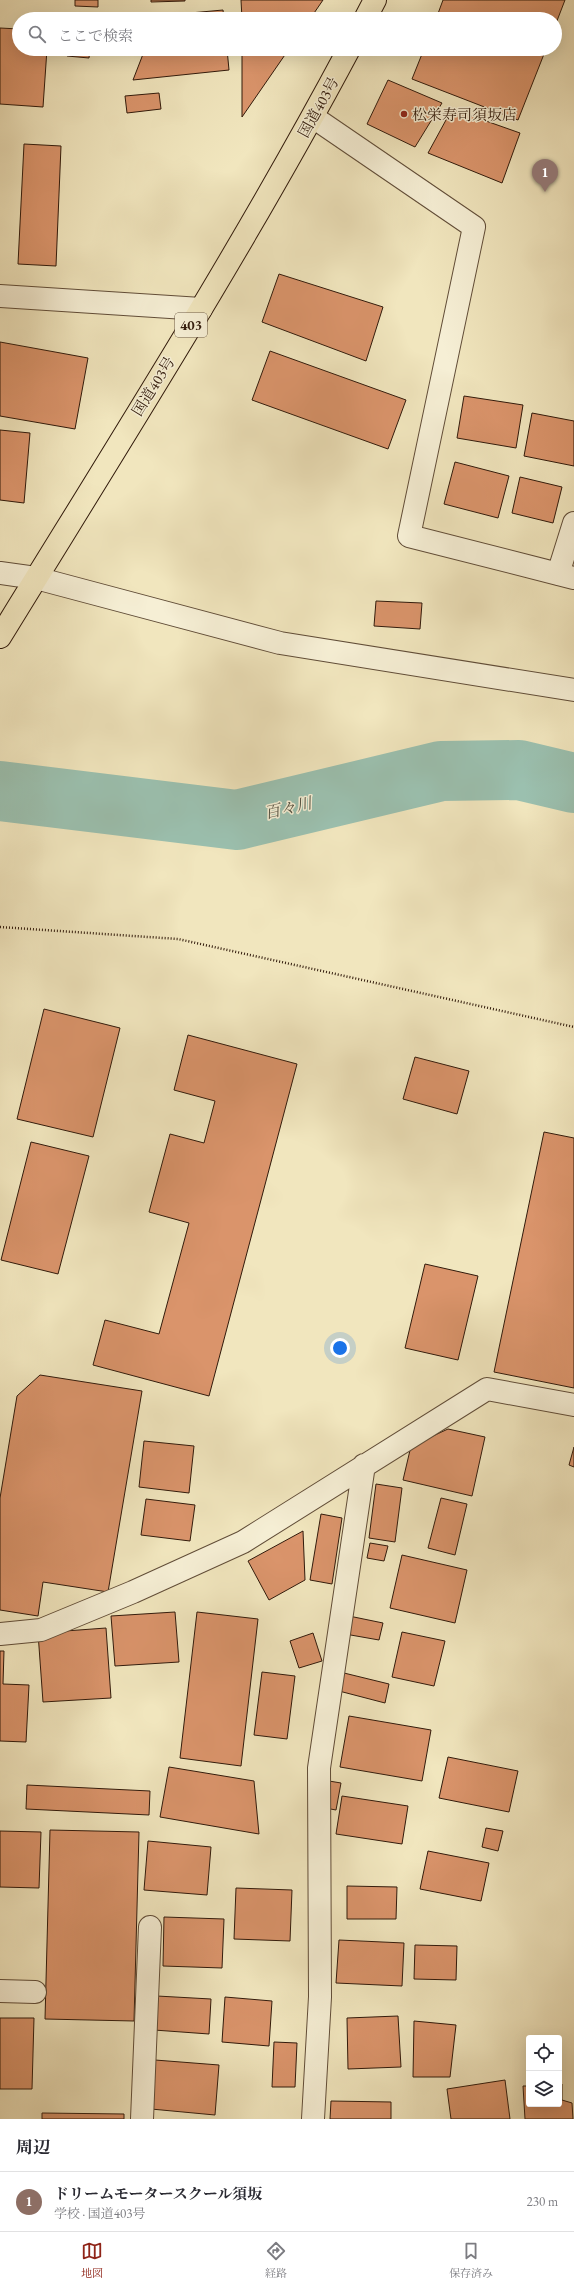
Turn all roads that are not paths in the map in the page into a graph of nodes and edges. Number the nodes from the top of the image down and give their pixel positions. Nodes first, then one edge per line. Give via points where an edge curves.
1 (375, 0) edge
2 (369, 12) edge
3 (345, 56) edge
4 (313, 117) junction
5 (0, 296) edge
6 (200, 309) junction
7 (574, 523) edge
8 (0, 574) edge
9 (566, 576) edge
10 (30, 587) junction
11 (0, 636) edge
12 (574, 690) edge
13 (574, 1405) edge
14 (364, 1465) junction
15 (0, 1634) edge
16 (150, 1927) dead end
17 (0, 1991) edge
18 (36, 1992) dead end
19 (142, 2119) edge
20 (314, 2119) edge

1 - 2 highway
3 - 4 highway, 国道403号 / 403
4 - 6 highway, 国道403号 / 403
4 - 9 street via 474,228 409,536
5 - 6 street
6 - 10 highway, 国道403号 / 403
7 - 9 street
8 - 10 street
10 - 11 highway, 国道403号 / 403
10 - 12 street via 280,643
13 - 14 street via 487,1388
14 - 15 street via 243,1542 41,1630
14 - 20 street via 319,1768 320,1998
16 - 19 street
17 - 18 street

